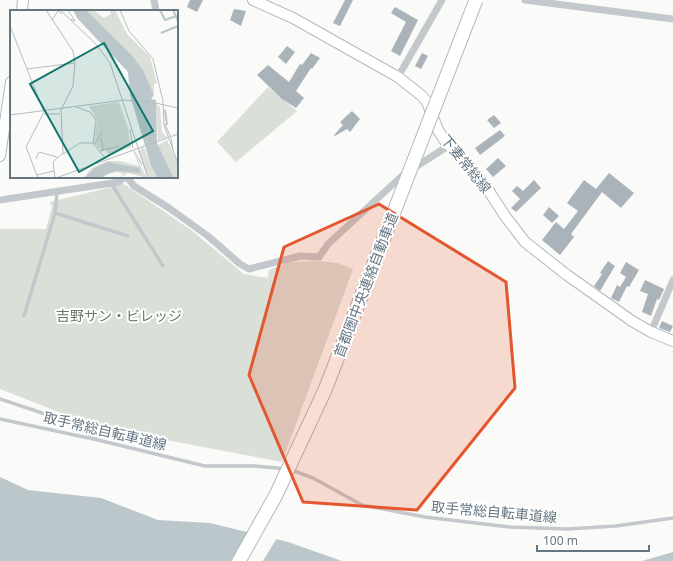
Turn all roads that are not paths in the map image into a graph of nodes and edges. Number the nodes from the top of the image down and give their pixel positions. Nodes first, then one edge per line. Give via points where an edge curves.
1 (23, 0) edge
2 (154, 0) edge
3 (253, 0) edge
4 (442, 0) edge
5 (476, 0) edge
6 (525, 0) edge
7 (22, 10) edge
8 (156, 10) edge
9 (673, 19) edge
10 (398, 77) junction
11 (10, 89) edge
12 (448, 146) junction
13 (0, 156) edge
14 (125, 178) edge
15 (127, 178) edge
16 (111, 183) junction
17 (57, 191) junction
18 (0, 200) edge
19 (55, 213) junction
20 (128, 236) dead end
21 (163, 266) dead end
22 (673, 280) edge
23 (24, 316) dead end
24 (651, 332) junction
25 (673, 341) edge
26 (0, 399) edge
27 (0, 419) edge
28 (98, 440) junction
29 (673, 518) edge
30 (238, 561) edge

1 - 7 main road
2 - 8 street
3 - 10 main road, 下妻常総線 via 293,18
4 - 10 street
5 - 30 highway, 首都圏中央連絡自動車道, bridge via 325,390 276,495
6 - 9 street
10 - 12 main road, 下妻常総線 via 427,102 438,130
11 - 13 main road
12 - 15 street via 403,175 328,244 319,257 300,256 249,269 208,236 134,186
12 - 24 main road, 下妻常総線 via 485,185 525,242 567,275
14 - 16 street
16 - 17 street
16 - 21 lane
17 - 18 street
17 - 19 lane
19 - 20 lane
19 - 23 lane
22 - 24 street
24 - 25 main road, 下妻常総線
26 - 28 lane via 75,424
27 - 28 lane, 取手常総自転車道線
28 - 29 lane, 取手常総自転車道線 via 205,466 254,466 297,472 362,505 446,520 523,528 592,528

